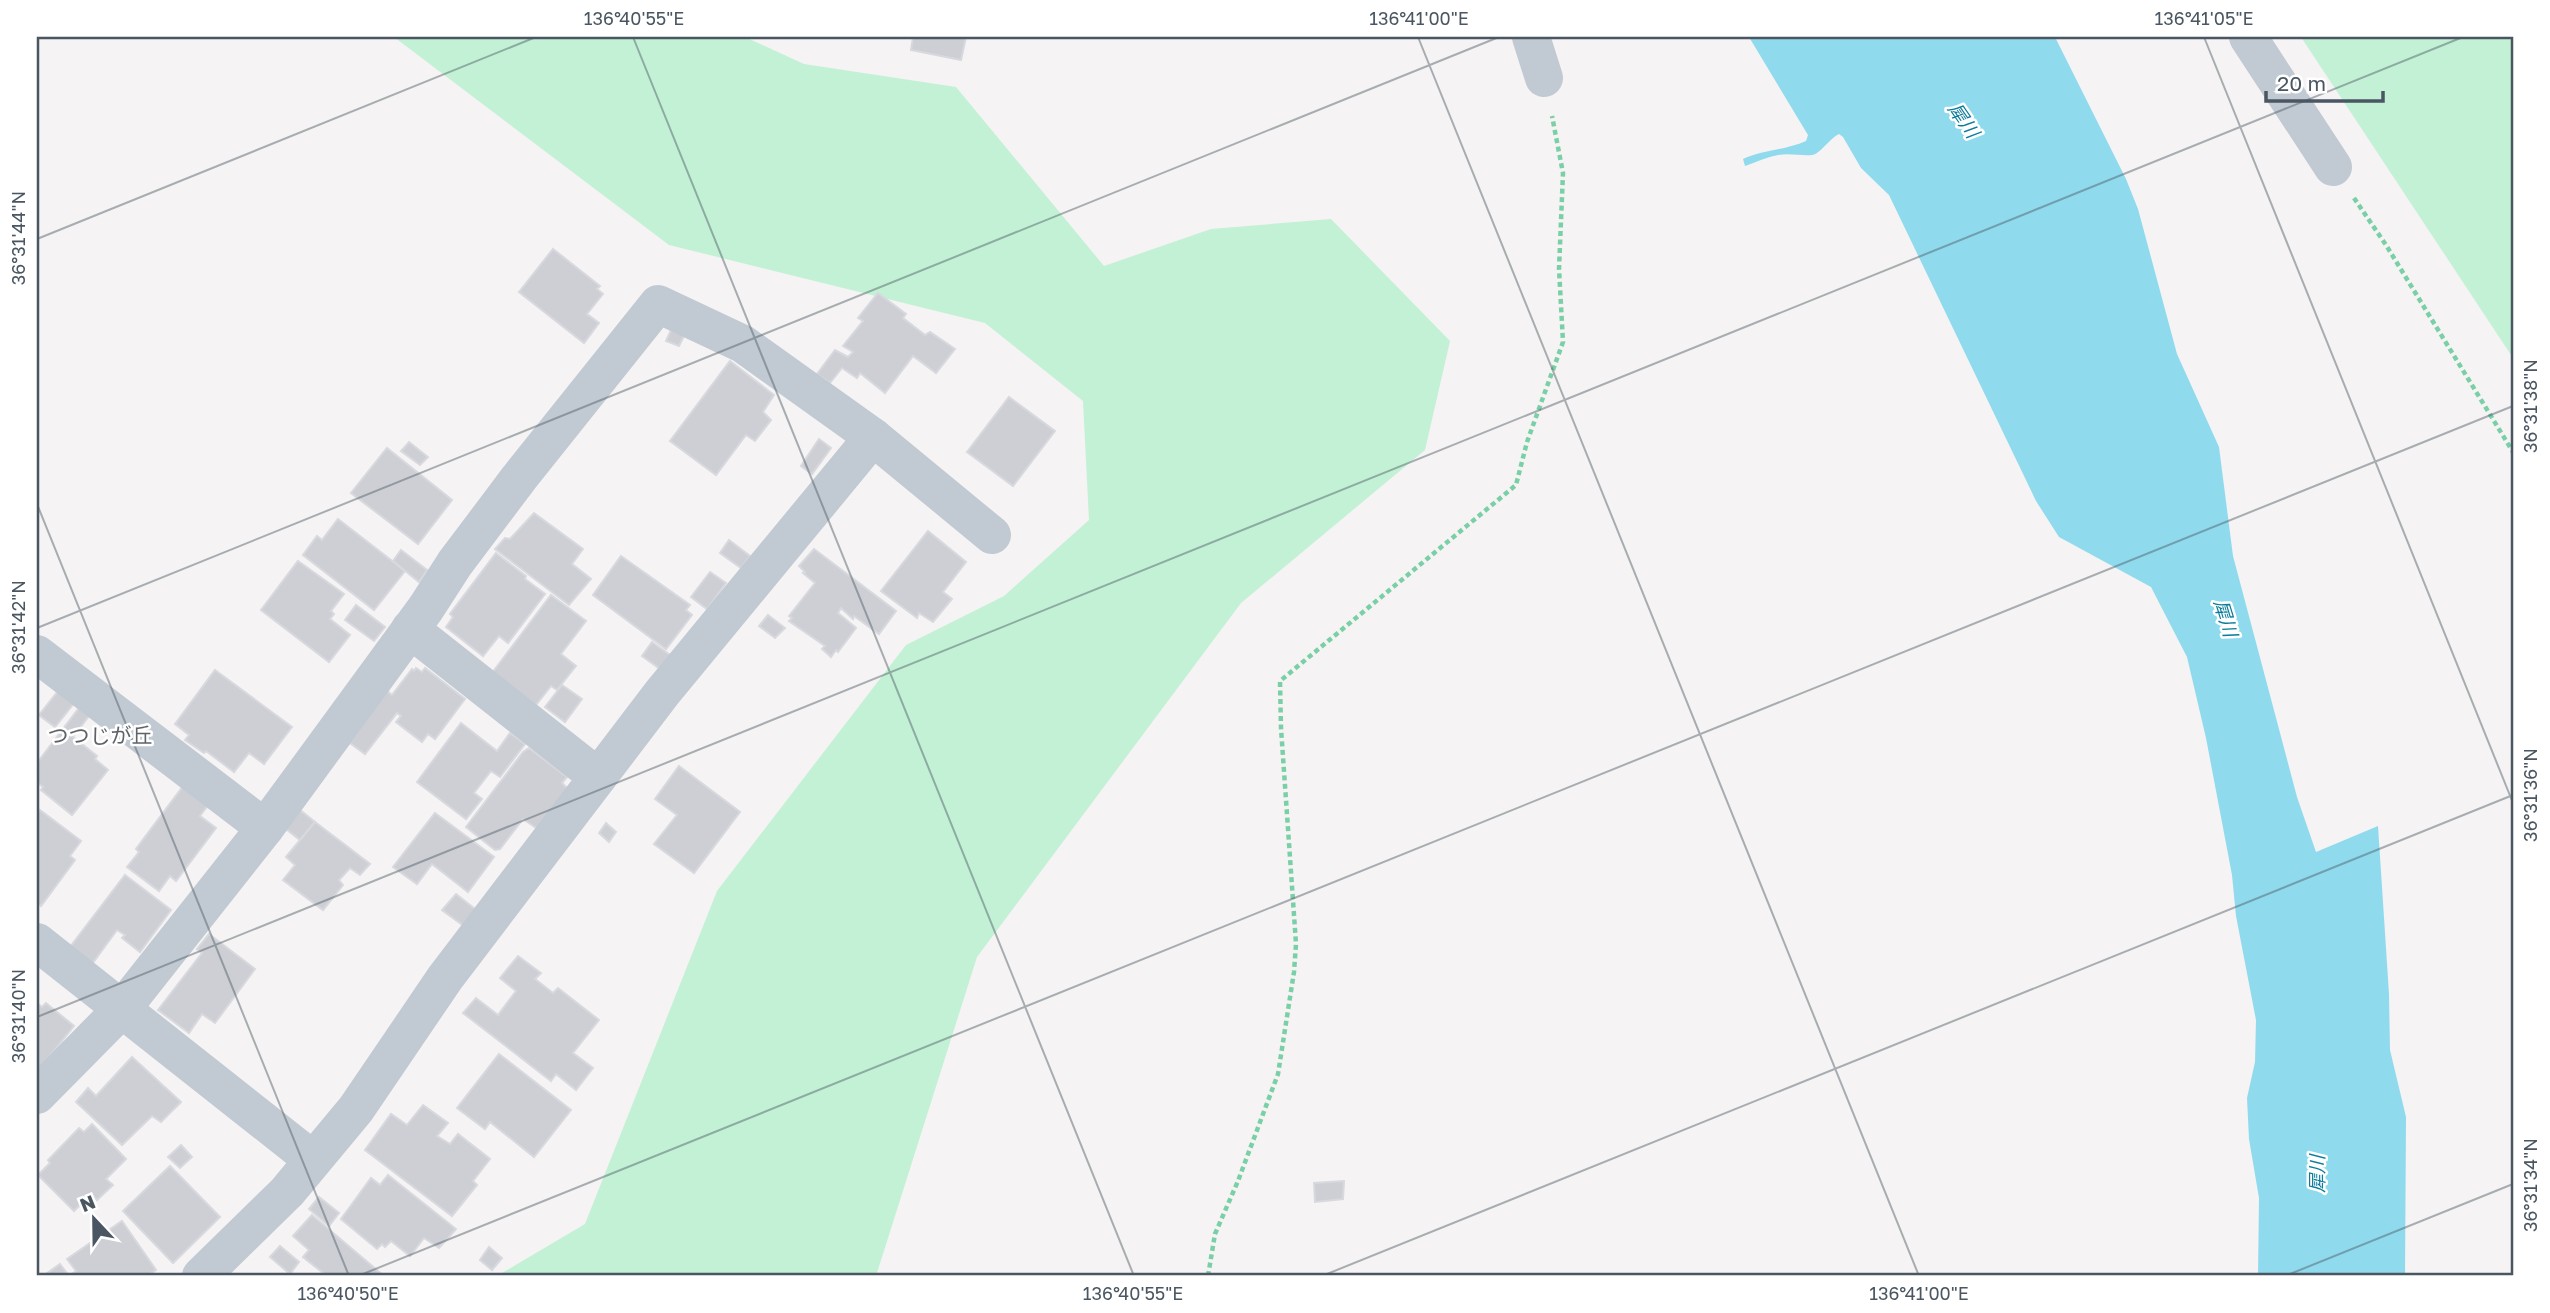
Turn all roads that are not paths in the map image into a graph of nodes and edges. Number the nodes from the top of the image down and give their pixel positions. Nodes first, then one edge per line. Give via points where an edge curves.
1 (1531, 37) edge
2 (2248, 37) edge
3 (1544, 78) road end
4 (2333, 167) road end
5 (873, 437) junction
6 (992, 536) dead end
7 (410, 629) junction
8 (37, 654) edge
9 (598, 777) junction
10 (265, 828) junction
11 (37, 942) edge
12 (122, 1010) junction
13 (37, 1096) edge
14 (313, 1160) junction
15 (201, 1276) edge

1 - 3 street
2 - 4 street
5 - 6 street
5 - 7 street via 743,344 658,304 519,478
5 - 9 street
7 - 9 street
7 - 10 street
8 - 10 street
9 - 14 street via 445,978 356,1109
10 - 12 street
11 - 12 street
12 - 13 street
12 - 14 street
14 - 15 street via 287,1192

